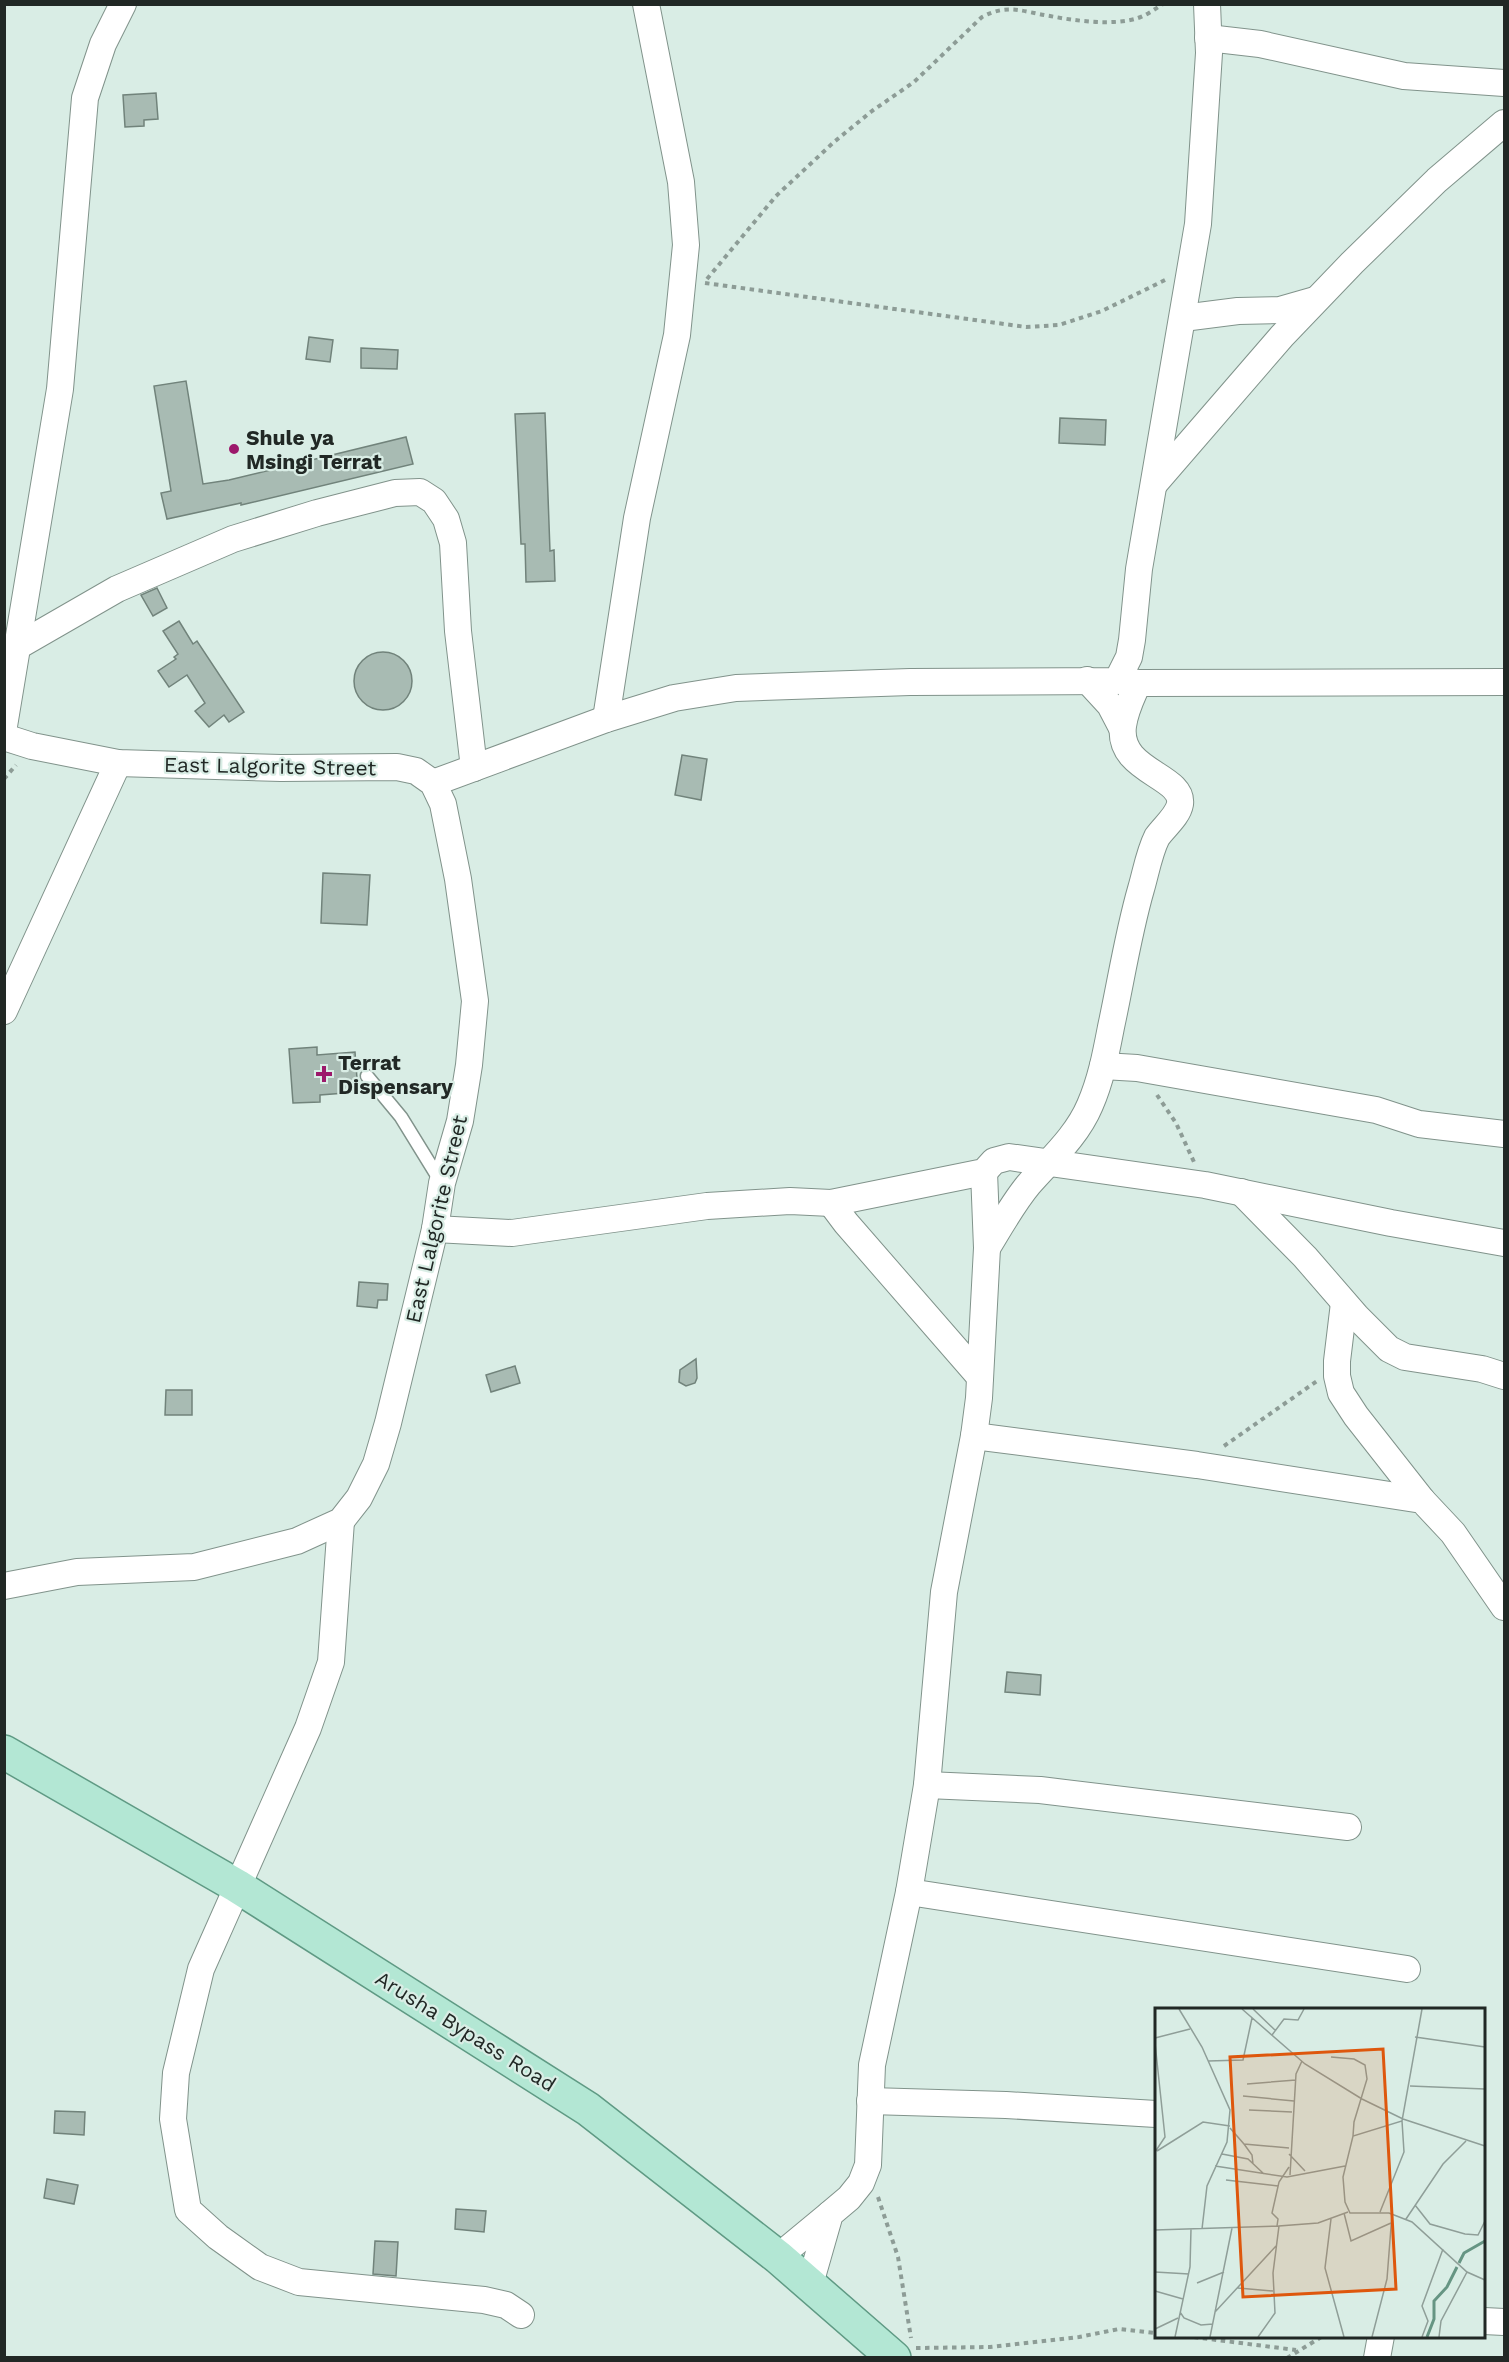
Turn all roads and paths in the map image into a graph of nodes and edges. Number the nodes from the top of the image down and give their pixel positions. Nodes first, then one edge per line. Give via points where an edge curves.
1 (123, 4) edge
2 (646, 4) edge
3 (1163, 4) edge
4 (1207, 4) edge
5 (1208, 38) junction
6 (1504, 83) edge
7 (1504, 123) edge
8 (1191, 268) junction
9 (1317, 299) junction
10 (1183, 318) junction
11 (1155, 483) junction
12 (18, 646) junction
13 (1087, 680) junction
14 (1128, 682) junction
15 (1504, 682) edge
16 (606, 719) junction
17 (4, 726) edge
18 (1122, 728) junction
19 (4, 737) edge
20 (118, 763) junction
21 (474, 768) junction
22 (433, 783) junction
23 (4, 1011) edge
24 (1103, 1066) junction
25 (1137, 1068) junction
26 (367, 1076) dead end
27 (1504, 1134) edge
28 (1051, 1162) junction
29 (984, 1172) junction
30 (442, 1183) junction
31 (1205, 1185) junction
32 (1241, 1192) junction
33 (831, 1203) junction
34 (435, 1229) junction
35 (1504, 1243) edge
36 (987, 1248) junction
37 (1344, 1303) junction
38 (1389, 1349) junction
39 (1338, 1359) junction
40 (1504, 1376) edge
41 (980, 1377) junction
42 (974, 1436) junction
43 (1197, 1465) junction
44 (1422, 1500) junction
45 (341, 1521) junction
46 (4, 1586) edge
47 (1504, 1607) edge
48 (4, 1752) edge
49 (927, 1785) junction
50 (1348, 1827) dead end
51 (237, 1886) junction
52 (909, 1892) junction
53 (1407, 1969) dead end
54 (870, 2101) junction
55 (1155, 2114) edge
56 (868, 2164) junction
57 (830, 2214) junction
58 (778, 2257) junction
59 (810, 2284) junction
60 (521, 2314) dead end
61 (1485, 2322) edge
62 (1504, 2322) edge
63 (1155, 2333) edge
64 (1194, 2338) edge
65 (1321, 2338) edge
66 (1381, 2338) edge
67 (1296, 2350) junction
68 (905, 2353) edge
69 (917, 2358) edge
70 (1287, 2358) edge
71 (1377, 2358) edge

1 - 12 street via 103,44 85,98 60,389
2 - 16 street via 681,182 686,245 677,335 638,518
3 - 8 path via 1137,18 1119,21 1052,17 1008,8 982,17 914,82 834,142 776,196 704,283 1026,327 1059,325 1102,311
4 - 5 street
5 - 6 street via 1260,44 1404,75
5 - 8 street via 1198,224
7 - 9 street via 1437,180
8 - 10 street
9 - 10 street via 1280,310
9 - 11 street
10 - 11 street
11 - 14 street via 1139,569
12 - 17 street
12 - 21 street via 117,589 233,539 395,493 420,492 434,501 446,519 453,543 458,631
13 - 14 street
13 - 16 street via 736,688 674,698
13 - 18 street via 1110,705
14 - 15 street
14 - 18 street
16 - 21 street
18 - 24 street via 1129,754 1177,789 1180,802 1151,852 1136,905
19 - 20 street, East Lalgorite Street
20 - 22 street, East Lalgorite Street via 397,767 416,771
20 - 23 street
21 - 22 street
22 - 30 street, East Lalgorite Street via 443,804 458,879 475,1001 460,1121
24 - 25 street
24 - 28 street via 1090,1107
25 - 27 street via 1376,1110 1419,1124
25 - 31 path via 1176,1123
26 - 30 lane via 401,1117
28 - 29 street via 1000,1158
28 - 31 street
28 - 36 street via 1028,1185
29 - 33 street
29 - 36 street
30 - 34 street, East Lalgorite Street
31 - 32 street
32 - 35 street
32 - 37 street
33 - 34 street via 707,1206 512,1233
33 - 41 street
34 - 45 street, East Lalgorite Street via 376,1464 359,1498
36 - 41 street
37 - 38 street
37 - 39 street
38 - 39 street via 1351,1347
38 - 40 street via 1405,1357
39 - 43 path
39 - 44 street via 1341,1393
41 - 42 street
42 - 43 street
42 - 49 street via 944,1592
43 - 44 street
44 - 47 street via 1453,1533
45 - 46 street, East Lalgorite Street via 297,1542 194,1567 78,1572
45 - 51 street via 331,1662 308,1728
48 - 51 main road, Arusha Bypass Road
49 - 50 street via 1040,1790
49 - 52 street
51 - 58 main road, Arusha Bypass Road via 588,2109
51 - 60 street via 201,1969 176,2073 173,2119 188,2210 260,2267 299,2282 484,2300 506,2305
52 - 53 street
52 - 54 street via 872,2065
54 - 55 street
54 - 56 street
56 - 57 street via 861,2183
56 - 68 path via 898,2257 912,2342
57 - 58 street
57 - 59 street
58 - 59 main road, Arusha Bypass Road
59 - 68 main road, Arusha Bypass Road
61 - 62 street
63 - 68 path via 1119,2329 990,2347
64 - 67 path
65 - 67 path
66 - 71 street
67 - 70 path
68 - 69 path

